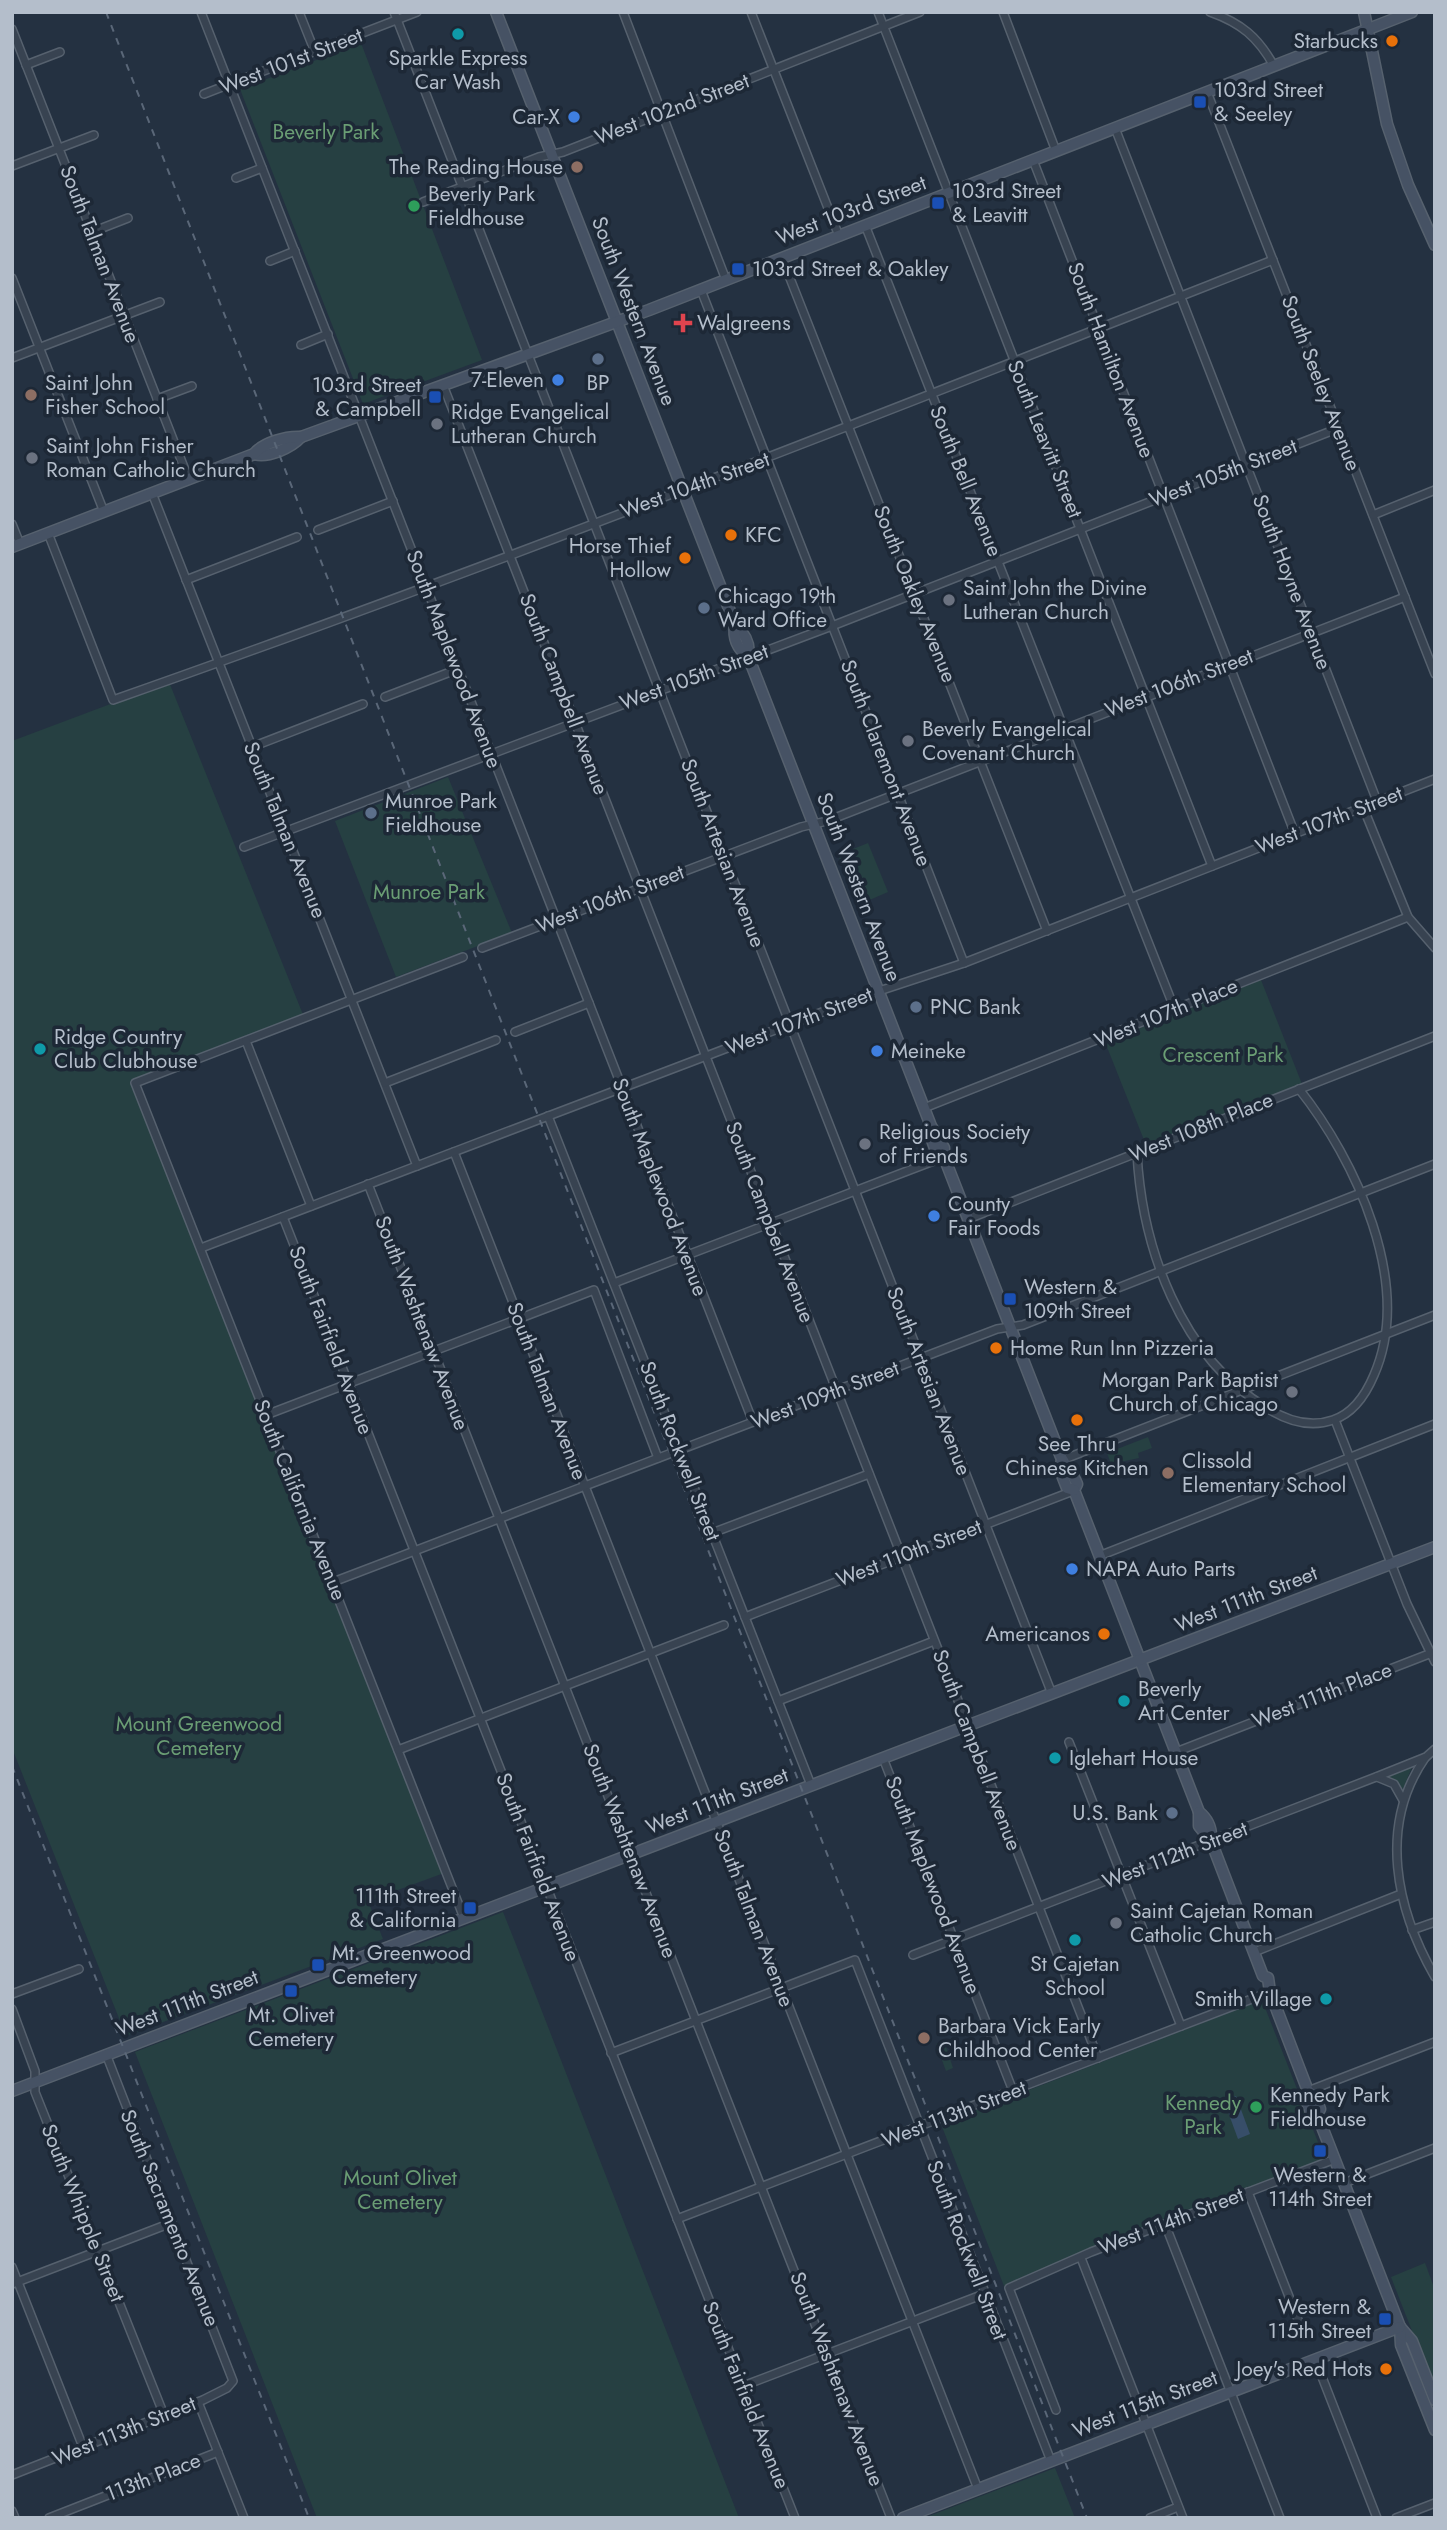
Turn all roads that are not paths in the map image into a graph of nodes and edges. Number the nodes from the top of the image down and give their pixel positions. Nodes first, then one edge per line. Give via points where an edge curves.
1 (201, 12) edge
2 (299, 12) edge
3 (418, 12) edge
4 (496, 12) edge
5 (623, 12) edge
6 (751, 12) edge
7 (878, 12) edge
8 (920, 12) edge
9 (1003, 12) edge
10 (1210, 12) edge
11 (1364, 12) edge
12 (1412, 12) edge
13 (395, 16) edge
14 (884, 26) junction
15 (12, 29) edge
16 (1369, 29) junction
17 (60, 52) dead end
18 (315, 52) junction
19 (26, 65) junction
20 (1274, 66) junction
21 (773, 69) junction
22 (230, 85) junction
23 (1207, 92) junction
24 (204, 94) dead end
25 (662, 113) junction
26 (1115, 128) junction
27 (94, 135) dead end
28 (59, 149) junction
29 (1056, 151) junction
30 (552, 154) junction
31 (1033, 160) junction
32 (12, 166) edge
33 (262, 168) junction
34 (236, 178) dead end
35 (462, 187) junction
36 (949, 193) junction
37 (423, 202) dead end
38 (128, 218) dead end
39 (866, 225) junction
40 (92, 232) junction
41 (839, 236) junction
42 (1435, 245) edge
43 (295, 251) junction
44 (782, 258) junction
45 (1273, 260) junction
46 (270, 261) dead end
47 (12, 278) edge
48 (726, 280) junction
49 (701, 290) junction
50 (1181, 296) junction
51 (160, 302) dead end
52 (124, 315) junction
53 (617, 322) junction
54 (1098, 329) junction
55 (328, 334) junction
56 (301, 345) dead end
57 (40, 348) junction
58 (528, 354) junction
59 (12, 358) edge
60 (1014, 361) junction
61 (443, 385) junction
62 (192, 386) dead end
63 (931, 394) junction
64 (157, 399) junction
65 (359, 416) junction
66 (848, 426) junction
67 (1339, 428) junction
68 (766, 459) junction
69 (1247, 464) junction
70 (188, 480) junction
71 (683, 489) junction
72 (1435, 490) edge
73 (152, 493) junction
74 (1163, 496) junction
75 (393, 501) junction
76 (104, 512) junction
77 (1373, 515) junction
78 (593, 522) junction
79 (12, 524) edge
80 (1080, 528) junction
81 (318, 530) dead end
82 (48, 533) junction
83 (297, 537) dead end
84 (16, 545) edge
85 (509, 554) junction
86 (998, 561) junction
87 (186, 580) junction
88 (426, 585) junction
89 (915, 593) junction
90 (1405, 597) junction
91 (832, 626) junction
92 (1311, 632) junction
93 (748, 656) junction
94 (1229, 663) junction
95 (219, 664) junction
96 (458, 669) junction
97 (1435, 674) edge
98 (659, 689) junction
99 (1146, 696) junction
100 (385, 697) dead end
101 (363, 705) dead end
102 (574, 721) junction
103 (1063, 728) junction
104 (252, 747) junction
105 (491, 753) junction
106 (981, 761) junction
107 (1435, 779) edge
108 (898, 793) junction
109 (1377, 802) junction
110 (1363, 807) junction
111 (813, 824) junction
112 (285, 831) junction
113 (1295, 834) junction
114 (244, 847) dead end
115 (724, 856) junction
116 (1212, 866) junction
117 (640, 888) junction
118 (1130, 898) junction
119 (1408, 917) junction
120 (556, 920) junction
121 (1047, 931) junction
122 (482, 948) dead end
123 (1435, 948) edge
124 (463, 957) dead end
125 (964, 963) junction
126 (878, 990) junction
127 (352, 1000) junction
128 (589, 1003) junction
129 (1175, 1010) junction
130 (790, 1024) junction
131 (515, 1032) dead end
132 (1435, 1036) edge
133 (496, 1040) dead end
134 (246, 1041) junction
135 (705, 1056) junction
136 (384, 1083) junction
137 (622, 1088) junction
138 (1298, 1089) junction
139 (925, 1108) junction
140 (548, 1116) junction
141 (454, 1152) junction
142 (1137, 1153) junction
143 (944, 1157) junction
144 (1435, 1164) edge
145 (417, 1166) junction
146 (368, 1185) junction
147 (855, 1191) junction
148 (1361, 1192) junction
149 (311, 1206) junction
150 (283, 1217) junction
151 (968, 1219) junction
152 (771, 1223) junction
153 (201, 1248) junction
154 (687, 1255) junction
155 (1161, 1272) junction
156 (614, 1283) junction
157 (1435, 1315) edge
158 (518, 1319) junction
159 (1010, 1327) junction
160 (1384, 1334) junction
161 (433, 1352) junction
162 (920, 1358) junction
163 (349, 1385) junction
164 (837, 1390) junction
165 (1240, 1391) junction
166 (267, 1415) junction
167 (1335, 1420) junction
168 (752, 1422) junction
169 (1435, 1424) edge
170 (680, 1450) junction
171 (1350, 1457) junction
172 (658, 1458) junction
173 (1062, 1460) junction
174 (869, 1474) junction
175 (584, 1487) junction
176 (1074, 1490) junction
177 (499, 1519) junction
178 (985, 1524) junction
179 (712, 1533) junction
180 (1435, 1547) edge
181 (414, 1551) junction
182 (1099, 1556) junction
183 (901, 1557) junction
184 (1392, 1564) junction
185 (333, 1583) junction
186 (745, 1617) junction
187 (724, 1625) dead end
188 (934, 1641) junction
189 (650, 1654) junction
190 (1429, 1654) junction
191 (1140, 1660) junction
192 (1435, 1662) edge
193 (565, 1686) junction
194 (1052, 1693) junction
195 (778, 1701) junction
196 (480, 1719) junction
197 (968, 1726) junction
198 (1069, 1742) dead end
199 (1435, 1749) edge
200 (398, 1750) junction
201 (1176, 1752) junction
202 (1426, 1757) junction
203 (883, 1758) junction
204 (1376, 1777) junction
205 (811, 1785) junction
206 (1403, 1800) junction
207 (715, 1822) junction
208 (1211, 1841) junction
209 (631, 1854) junction
210 (1122, 1875) junction
211 (546, 1886) junction
212 (1401, 1894) junction
213 (1038, 1907) junction
214 (464, 1918) junction
215 (1435, 1922) edge
216 (1412, 1930) junction
217 (954, 1939) junction
218 (1254, 1952) junction
219 (913, 1955) dead end
220 (79, 1969) dead end
221 (1435, 1977) edge
222 (781, 1988) junction
223 (1270, 1992) junction
224 (12, 1994) edge
225 (12, 2009) edge
226 (696, 2021) junction
227 (1181, 2026) junction
228 (1435, 2042) edge
229 (611, 2053) junction
230 (106, 2054) junction
231 (1098, 2058) junction
232 (35, 2082) junction
233 (12, 2091) edge
234 (1013, 2091) junction
235 (1308, 2091) junction
236 (919, 2127) junction
237 (1435, 2148) edge
238 (846, 2155) junction
239 (1335, 2158) junction
240 (1344, 2183) junction
241 (761, 2187) junction
242 (1248, 2192) junction
243 (677, 2219) junction
244 (171, 2223) junction
245 (1165, 2224) junction
246 (98, 2251) junction
247 (1081, 2258) junction
248 (12, 2267) edge
249 (15, 2283) edge
250 (1009, 2288) joint
251 (984, 2294) junction
252 (912, 2321) junction
253 (1299, 2322) dead end
254 (1400, 2327) junction
255 (827, 2354) junction
256 (1315, 2359) junction
257 (233, 2381) joint
258 (743, 2386) junction
259 (1231, 2392) junction
260 (1435, 2400) edge
261 (198, 2402) junction
262 (1056, 2410) dead end
263 (164, 2416) junction
264 (1146, 2424) junction
265 (1435, 2430) edge
266 (83, 2447) junction
267 (218, 2452) junction
268 (1051, 2461) junction
269 (12, 2475) edge
270 (978, 2489) junction
271 (1435, 2502) edge
272 (1178, 2507) junction
273 (12, 2511) edge
274 (15, 2518) edge
275 (49, 2518) edge
276 (244, 2518) edge
277 (795, 2518) edge
278 (891, 2518) edge
279 (903, 2518) edge
280 (1150, 2518) edge
281 (1183, 2518) edge
282 (1280, 2518) edge
283 (1377, 2518) edge
284 (1396, 2518) edge

1 - 22 street, South Maplewood Avenue
2 - 18 street
3 - 13 street, West 101st Street
4 - 30 main road, South Western Avenue
5 - 25 street
6 - 21 street
7 - 14 street, South Leavitt Street
8 - 14 street, West 102nd Street
9 - 29 street
10 - 20 street via 1240,24
11 - 16 main road
12 - 16 main road, West 103rd Street
13 - 18 street, West 101st Street
13 - 35 street, South Artesian Avenue
14 - 21 street, West 102nd Street
14 - 36 street, South Leavitt Street
15 - 19 street, South Talman Avenue
16 - 20 main road, West 103rd Street
16 - 42 main road via 1387,124
17 - 19 street
18 - 22 street, West 101st Street
19 - 28 street, South Talman Avenue
20 - 23 main road, West 103rd Street
21 - 25 street, West 102nd Street
21 - 41 street
22 - 24 street, West 101st Street
22 - 33 street, South Maplewood Avenue
23 - 26 main road, West 103rd Street
23 - 45 street, South Seeley Avenue
25 - 30 street, West 102nd Street
25 - 48 street
26 - 29 main road, West 103rd Street
26 - 50 street, South Hoyne Avenue
27 - 28 street
28 - 32 street
28 - 40 street, South Talman Avenue
29 - 31 main road, West 103rd Street
30 - 35 street, West 102nd Street
30 - 53 main road, South Western Avenue
31 - 36 main road, West 103rd Street
31 - 54 street, South Hamilton Avenue
33 - 34 street
33 - 43 street, South Maplewood Avenue
35 - 37 street, West 102nd Street
35 - 58 street, South Artesian Avenue
36 - 39 main road, West 103rd Street
36 - 60 street, South Leavitt Street
38 - 40 street
39 - 41 main road, West 103rd Street
39 - 63 street, South Bell Avenue
40 - 52 street, South Talman Avenue
41 - 44 main road, West 103rd Street
43 - 46 street
43 - 55 street, South Maplewood Avenue
44 - 48 main road, West 103rd Street
44 - 66 street, South Oakley Avenue
45 - 50 street, West 104th Street
45 - 67 street, South Seeley Avenue
47 - 57 street
48 - 49 main road, West 103rd Street
49 - 53 main road, West 103rd Street
49 - 68 street, South Claremont Avenue
50 - 54 street, West 104th Street
50 - 69 street, South Hoyne Avenue
51 - 52 street
52 - 57 street
52 - 64 street, South Talman Avenue
53 - 58 main road, West 103rd Street
53 - 71 main road, South Western Avenue
54 - 60 street, West 104th Street
54 - 74 street, South Hamilton Avenue
55 - 56 street
55 - 65 street, South Maplewood Avenue
57 - 59 street
57 - 76 street
58 - 61 main road, West 103rd Street
58 - 78 street, South Artesian Avenue
60 - 63 street, West 104th Street
60 - 80 street, South Leavitt Street
61 - 65 main road, West 103rd Street
61 - 85 street, South Campbell Avenue
62 - 64 street
63 - 66 street, West 104th Street
63 - 86 street, South Bell Avenue
64 - 70 street, South Talman Avenue
65 - 70 main road, West 103rd Street via 275,443
65 - 75 street, South Maplewood Avenue
66 - 68 street, West 104th Street
66 - 89 street, South Oakley Avenue
67 - 69 street, West 105th Street
67 - 77 street, South Seeley Avenue
68 - 71 street, West 104th Street
68 - 91 street, South Claremont Avenue
69 - 74 street, West 105th Street
69 - 92 street, South Hoyne Avenue
70 - 73 main road, West 103rd Street
71 - 78 street, West 104th Street
71 - 93 main road, South Western Avenue via 735,624 750,648
72 - 77 street
73 - 76 main road, West 103rd Street
73 - 87 street, South Talman Avenue
74 - 80 street, West 105th Street
74 - 94 street, South Hamilton Avenue
75 - 81 street
75 - 88 street, South Maplewood Avenue
76 - 82 main road, West 103rd Street
77 - 90 street, South Seeley Avenue
78 - 85 street, West 104th Street
78 - 98 street, South Artesian Avenue
79 - 84 street
80 - 86 street, West 105th Street
80 - 99 street, South Leavitt Street
82 - 84 main road, West 103rd Street
82 - 95 street, West 104th Street via 113,700
83 - 87 street
85 - 88 street, West 104th Street
85 - 102 street, South Campbell Avenue
86 - 89 street, West 105th Street
86 - 103 street, South Bell Avenue
87 - 95 street, South Talman Avenue
88 - 95 street, West 104th Street
88 - 96 street, South Maplewood Avenue
89 - 91 street, West 105th Street
89 - 106 street, South Oakley Avenue
90 - 92 street, West 106th Street
90 - 97 street, South Seeley Avenue
91 - 93 street, West 105th Street
91 - 108 street, South Claremont Avenue
92 - 94 street, West 106th Street
92 - 109 street, South Hoyne Avenue
93 - 98 street, West 105th Street
93 - 111 main road, South Western Avenue
94 - 99 street, West 106th Street
94 - 113 street, South Hamilton Avenue
95 - 104 street, South Talman Avenue
96 - 100 street
96 - 105 street, South Maplewood Avenue
98 - 102 street, West 105th Street
98 - 115 street, South Artesian Avenue
99 - 103 street, West 106th Street
99 - 116 street, South Leavitt Street
101 - 104 street
102 - 105 street, West 105th Street
102 - 117 street, South Campbell Avenue
103 - 106 street, West 106th Street
103 - 118 street, South Bell Avenue
104 - 112 street, South Talman Avenue
105 - 112 street, West 105th Street
105 - 120 street, South Maplewood Avenue
106 - 108 street, West 106th Street
106 - 121 street, South Oakley Avenue
107 - 109 street, West 107th Street
108 - 111 street, West 106th Street
108 - 125 street, South Claremont Avenue
109 - 110 street, West 107th Street
110 - 113 street, West 107th Street
110 - 119 street
111 - 115 street, West 106th Street
111 - 126 main road, South Western Avenue
112 - 114 street, West 105th Street
112 - 127 street, South Talman Avenue
113 - 116 street, West 107th Street
115 - 117 street, West 106th Street
115 - 130 street, South Artesian Avenue
116 - 118 street, West 107th Street
117 - 120 street, West 106th Street
117 - 135 street, South Campbell Avenue
118 - 121 street, West 107th Street
118 - 129 street, South Bell Avenue
119 - 123 street
119 - 129 street, West 107th Place
120 - 122 street, West 106th Street
120 - 128 street, South Maplewood Avenue
121 - 125 street, West 107th Street
124 - 127 street
125 - 126 street, West 107th Street
126 - 130 street, West 107th Street
126 - 139 main road, South Western Avenue
127 - 134 street
127 - 136 street, South Talman Avenue
128 - 131 street
128 - 137 street, South Maplewood Avenue
129 - 139 street, West 107th Place
130 - 135 street, West 107th Street
130 - 147 street, South Artesian Avenue
132 - 138 street, West 108th Place
133 - 136 street
134 - 149 street
134 - 153 street, South California Avenue via 135,1083
135 - 137 street, West 107th Street
135 - 152 street, South Campbell Avenue
136 - 145 street, South Talman Avenue
137 - 140 street, West 107th Street
137 - 154 street, South Maplewood Avenue
138 - 142 street, West 108th Place
138 - 148 street via 1337,1143
139 - 143 main road, South Western Avenue
140 - 141 street, West 107th Street
140 - 156 street, South Rockwell Street
141 - 145 street, West 107th Street
141 - 158 street, South Talman Avenue
142 - 151 street, West 108th Place
142 - 155 street via 1143,1208
143 - 147 street
143 - 151 main road, South Western Avenue
144 - 148 street, West 109th Street
145 - 146 street, West 107th Street
146 - 149 street, West 107th Street
146 - 161 street, South Washtenaw Avenue
147 - 152 street
147 - 162 street, South Artesian Avenue
148 - 155 street, West 109th Street
148 - 160 street via 1381,1257
149 - 150 street, West 107th Street
150 - 153 street, West 107th Street
150 - 163 street, South Fairfield Avenue
151 - 159 main road, South Western Avenue
152 - 154 street
152 - 164 street, South Campbell Avenue
153 - 166 street, South California Avenue
154 - 156 street
154 - 168 street, South Maplewood Avenue
155 - 159 street, West 109th Street
155 - 165 street via 1189,1328
156 - 170 street, South Rockwell Street
157 - 160 street
158 - 161 street
158 - 172 street, South Rockwell Street via 594,1290
158 - 175 street, South Talman Avenue
159 - 162 street, West 109th Street
159 - 173 main road, South Western Avenue
160 - 165 street
160 - 167 street via 1377,1370 1365,1394
161 - 163 street
161 - 177 street, South Washtenaw Avenue
162 - 164 street, West 109th Street
162 - 178 street, South Artesian Avenue
163 - 166 street
163 - 181 street, South Fairfield Avenue
164 - 168 street, West 109th Street
164 - 174 street, South Campbell Avenue
165 - 167 street via 1288,1419 1309,1423
165 - 173 street
166 - 185 street, South California Avenue
167 - 171 street
168 - 170 street, West 109th Street
169 - 171 street
170 - 172 street, West 109th Street
170 - 179 street, South Rockwell Street
171 - 182 street
171 - 184 street
172 - 175 street, West 109th Street
173 - 176 main road, South Western Avenue via 1070,1466 1077,1484
174 - 179 street
174 - 183 street, South Campbell Avenue
175 - 177 street, West 109th Street
175 - 189 street, South Talman Avenue
176 - 178 street, West 110th Street
176 - 182 main road, South Western Avenue
177 - 181 street, West 109th Street
177 - 193 street, South Washtenaw Avenue
178 - 183 street, West 110th Street
178 - 194 street, South Artesian Avenue
179 - 186 street, South Rockwell Street
180 - 184 main road, West 111th Street
181 - 185 street, West 109th Street
181 - 196 street, South Fairfield Avenue
182 - 191 main road, South Western Avenue
183 - 186 street, West 110th Street
183 - 188 street, South Campbell Avenue
184 - 190 street
184 - 191 main road, West 111th Street
185 - 200 street, South California Avenue
186 - 195 street, South Rockwell Street
187 - 189 street
188 - 195 street
188 - 197 street, South Campbell Avenue
189 - 193 street
189 - 207 street, South Talman Avenue
190 - 192 street
190 - 201 street, West 111th Place
191 - 194 main road, West 111th Street
191 - 201 main road, South Western Avenue
193 - 196 street
193 - 209 street, South Washtenaw Avenue
194 - 197 main road, West 111th Street
195 - 205 street, South Rockwell Street
196 - 200 street
196 - 211 street, South Fairfield Avenue
197 - 203 main road, West 111th Street
197 - 213 street, South Campbell Avenue
198 - 210 street
199 - 202 street, West 112th Street
200 - 214 street, South California Avenue
201 - 208 main road, South Western Avenue via 1199,1812 1212,1830
202 - 204 street, West 112th Street
202 - 206 street
203 - 205 main road, West 111th Street
203 - 217 street, South Maplewood Avenue
204 - 206 street via 1394,1784
204 - 208 street, West 112th Street
205 - 207 main road, West 111th Street
206 - 212 street via 1397,1833
207 - 209 main road, West 111th Street
207 - 222 street, South Talman Avenue
208 - 210 street, West 112th Street
208 - 218 main road, South Western Avenue
209 - 211 main road, West 111th Street
209 - 226 street, South Washtenaw Avenue
210 - 213 street, West 112th Street
210 - 227 street
211 - 214 main road, West 111th Street
211 - 229 street, South Fairfield Avenue
212 - 216 street
212 - 218 street
213 - 217 street, West 112th Street
213 - 231 street, South Campbell Avenue
214 - 230 main road, West 111th Street
215 - 216 street
216 - 221 street
217 - 219 street, West 112th Street
217 - 234 street, South Maplewood Avenue
218 - 223 main road, South Western Avenue via 1264,1989
220 - 224 street
222 - 226 street
222 - 236 street, South Rockwell Street via 855,1960
222 - 238 street, South Talman Avenue
223 - 227 street, West 113th Street
223 - 235 main road, South Western Avenue
225 - 232 street, South Whipple Street
226 - 229 street
226 - 241 street, South Washtenaw Avenue
227 - 231 street, West 113th Street
228 - 235 street
229 - 243 street, South Fairfield Avenue
230 - 232 main road, West 111th Street
230 - 244 street, South Sacramento Avenue
231 - 234 street, West 113th Street
232 - 233 main road, West 111th Street
232 - 246 street, South Whipple Street
234 - 236 street, West 113th Street
235 - 239 main road, South Western Avenue via 1315,2096 1320,2109 1317,2114
236 - 238 street, West 113th Street
236 - 251 street, South Rockwell Street
237 - 240 street
238 - 241 street, West 113th Street
238 - 252 street, South Talman Avenue
239 - 240 main road, South Western Avenue
239 - 242 street, West 114th Street
240 - 254 main road, South Western Avenue
241 - 243 street, West 113th Street
241 - 255 street, South Washtenaw Avenue
242 - 245 street, West 114th Street
242 - 253 street
243 - 258 street, South Fairfield Avenue
244 - 246 street
244 - 257 street, South Sacramento Avenue
245 - 247 street, West 114th Street
245 - 259 street
246 - 249 street
246 - 263 street, South Whipple Street
247 - 250 street, West 114th Street
247 - 264 street
248 - 249 street
249 - 266 street
250 - 262 street, South Rockwell Street
251 - 252 street
251 - 268 street, South Rockwell Street
252 - 255 street
252 - 270 street, South Talman Avenue
254 - 256 main road, West 115th Street
254 - 260 main road, South Western Avenue via 1412,2341
254 - 265 main road, South Western Avenue via 1401,2345
255 - 258 street
255 - 278 street, South Washtenaw Avenue
256 - 259 main road, West 115th Street
256 - 283 street
257 - 261 street, West 113th Street via 220,2393
258 - 277 street, South Fairfield Avenue
259 - 264 main road, West 115th Street
259 - 282 street
261 - 263 street, West 113th Street
261 - 267 street
263 - 266 street, West 113th Street
264 - 268 main road, West 115th Street
264 - 272 street
266 - 269 street, West 113th Street
267 - 275 street, 113th Place
267 - 276 street
268 - 270 main road, West 115th Street
270 - 279 main road, West 115th Street
271 - 284 street
272 - 280 street
272 - 281 street
273 - 274 street

